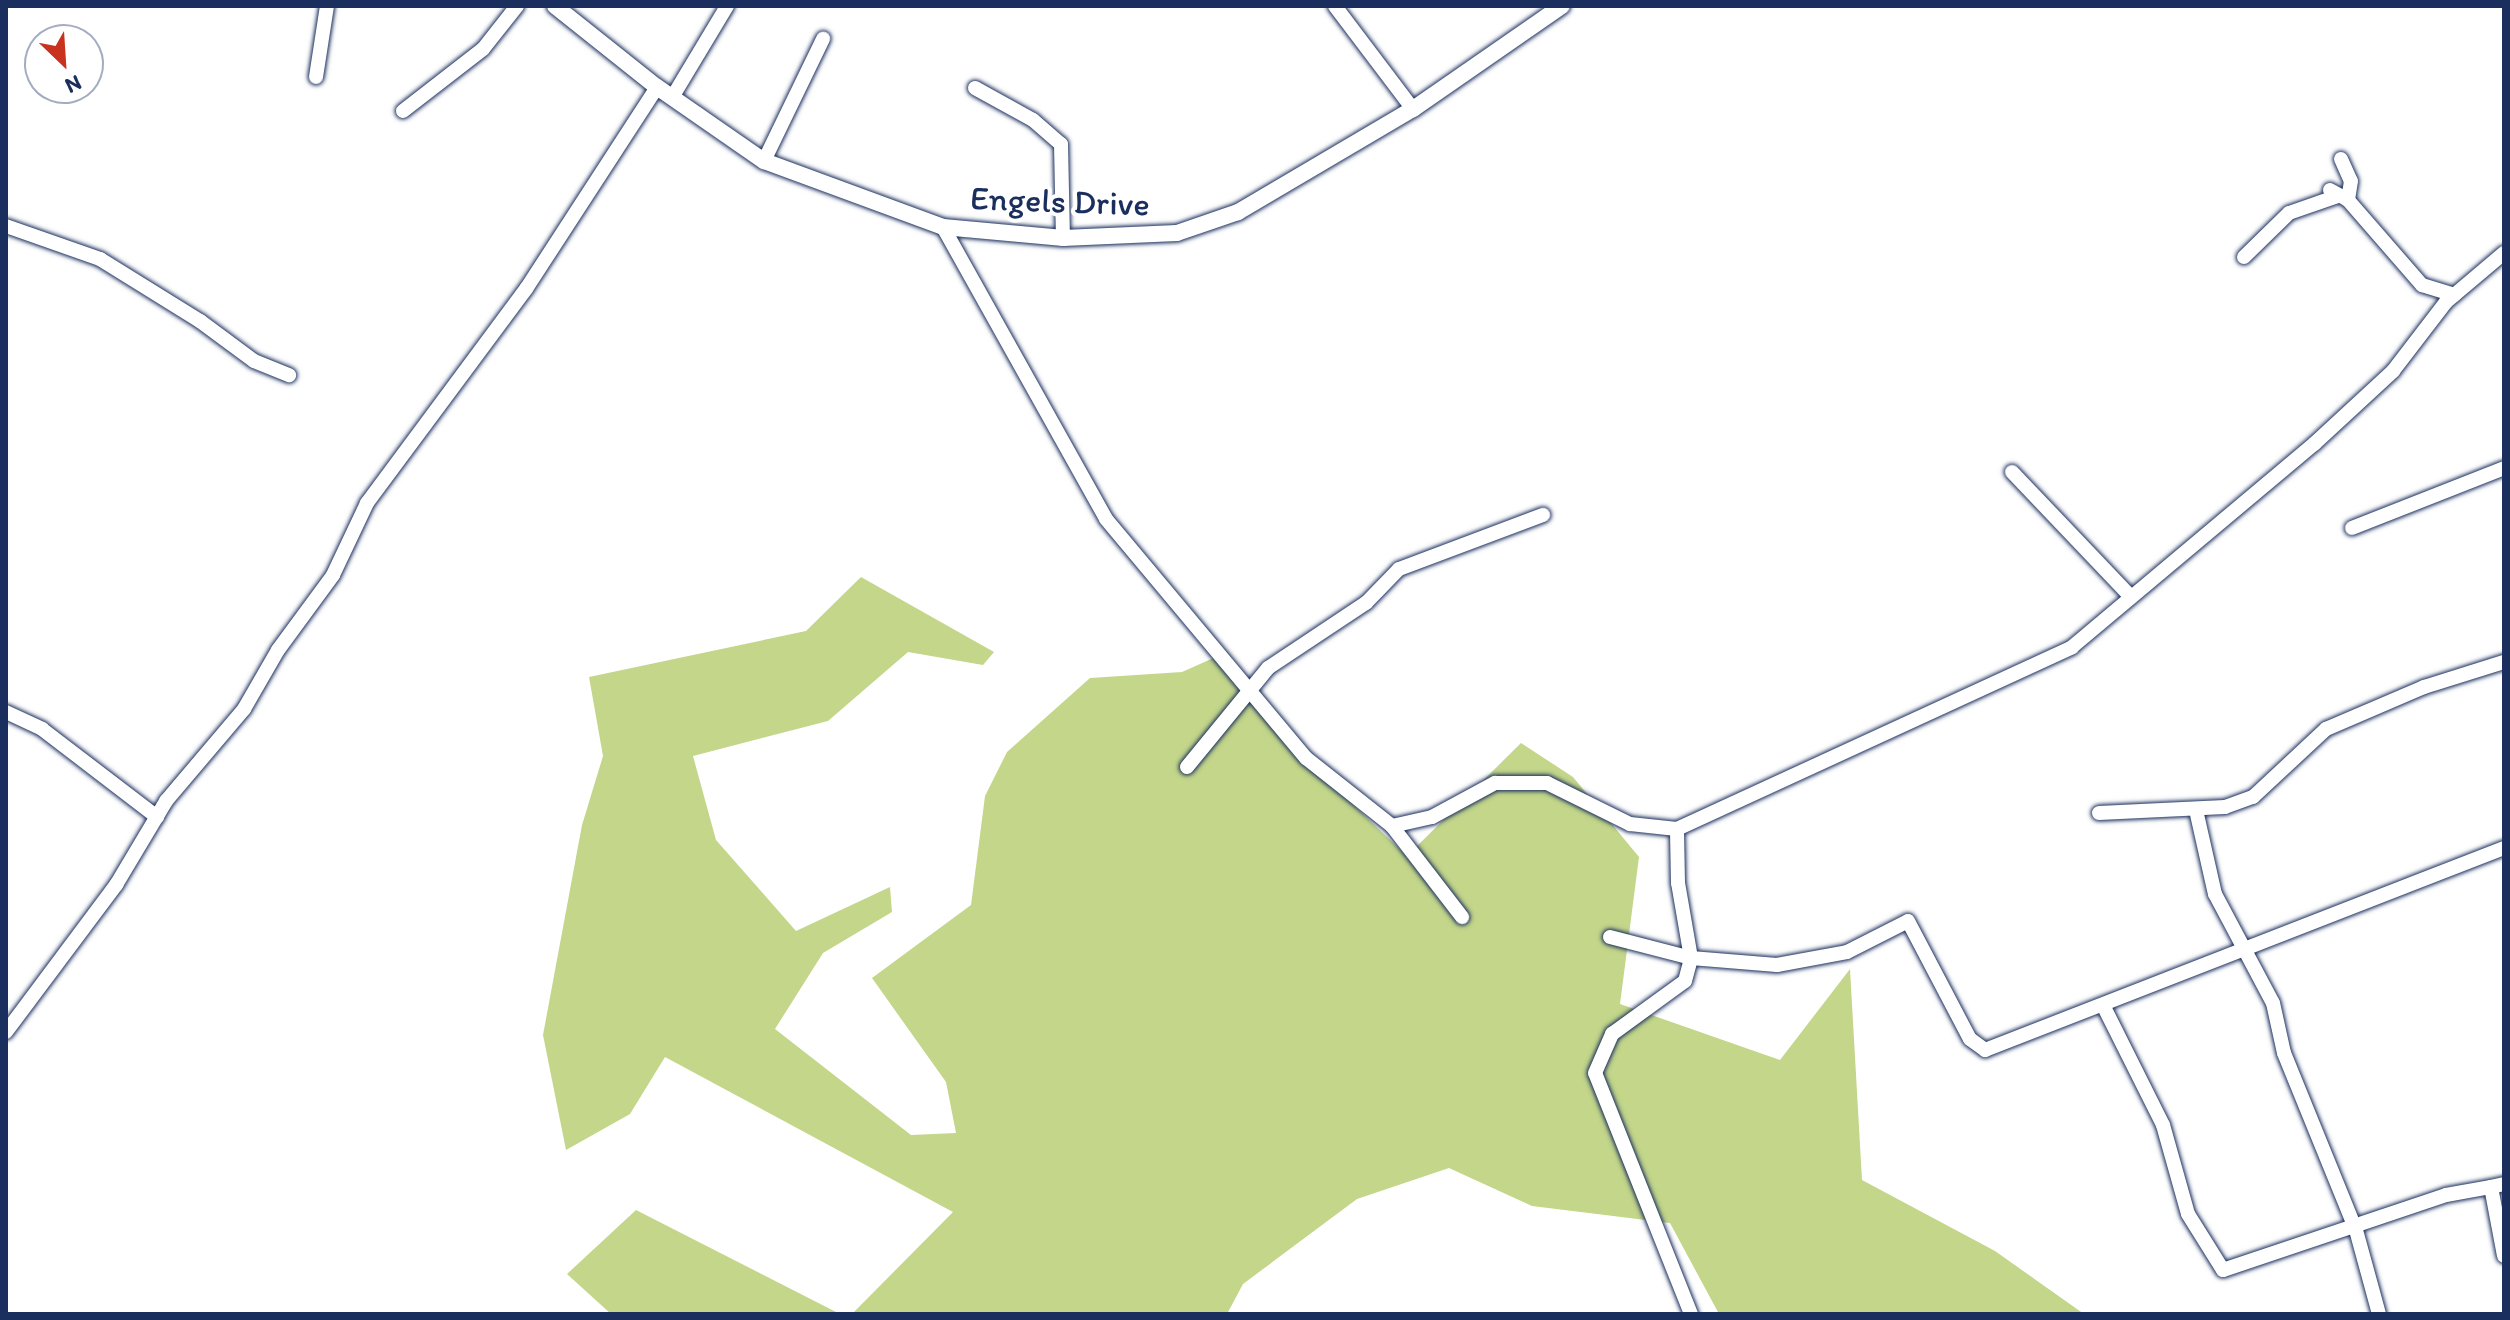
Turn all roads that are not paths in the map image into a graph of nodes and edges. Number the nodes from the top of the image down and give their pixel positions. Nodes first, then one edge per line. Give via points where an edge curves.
1 (327, 6) edge
2 (517, 6) edge
3 (555, 6) edge
4 (727, 6) edge
5 (1335, 6) edge
6 (1552, 9) edge
7 (823, 39) dead end
8 (316, 77) dead end
9 (657, 87) junction
10 (975, 88) dead end
11 (673, 96) junction
12 (1413, 109) junction
13 (403, 111) dead end
14 (2341, 159) dead end
15 (764, 161) junction
16 (2339, 195) junction
17 (6, 226) edge
18 (943, 227) junction
19 (1063, 238) junction
20 (2504, 253) edge
21 (2244, 257) dead end
22 (2454, 295) junction
23 (289, 375) dead end
24 (2504, 468) edge
25 (2012, 472) dead end
26 (1543, 515) dead end
27 (2352, 528) dead end
28 (2130, 596) junction
29 (2504, 662) edge
30 (1253, 692) junction
31 (6, 712) edge
32 (1187, 767) dead end
33 (2196, 810) junction
34 (2099, 813) dead end
35 (157, 817) junction
36 (1392, 826) junction
37 (1677, 829) junction
38 (2504, 848) edge
39 (1462, 917) dead end
40 (1610, 937) dead end
41 (2247, 949) junction
42 (1691, 958) junction
43 (2104, 1007) junction
44 (7, 1027) edge
45 (2498, 1186) edge
46 (2356, 1230) junction
47 (2504, 1256) edge
48 (1691, 1314) edge
49 (2379, 1314) edge

1 - 8 street
2 - 13 street via 483,49
3 - 9 street, Engels Drive
4 - 11 street
5 - 12 street
6 - 12 street, Engels Drive
7 - 15 street
9 - 11 street, Engels Drive
9 - 35 street via 526,289 367,503 333,575 278,650 244,709
10 - 19 street via 1033,120 1061,144
11 - 15 street, Engels Drive
12 - 19 street, Engels Drive via 1238,212 1177,233
14 - 16 street via 2351,181
15 - 18 street, Engels Drive
16 - 21 street via 2289,213
16 - 22 street via 2422,285
17 - 23 street via 100,259 254,361
18 - 19 street, Engels Drive
18 - 30 street via 1106,519
20 - 22 street
22 - 28 street via 2393,371 2314,444
24 - 27 street
25 - 28 street
26 - 30 street via 1399,569 1366,603 1268,668
28 - 37 street via 2072,647 2030,670
29 - 33 street via 2424,687 2326,729 2253,797
30 - 32 street
30 - 36 street via 1306,758
31 - 35 street via 42,729
33 - 34 street
33 - 41 street via 2215,894
35 - 44 street via 116,885
36 - 37 street via 1432,817 1495,783 1547,783 1630,824
36 - 39 street
37 - 42 street via 1678,883
38 - 41 street
40 - 42 street
41 - 43 street
41 - 46 street
42 - 43 street via 1777,965 1847,952 1908,921 1970,1039 1985,1050
42 - 48 street via 1685,981 1612,1034 1595,1073
43 - 46 street via 2163,1125 2188,1214 2219,1268 2228,1271 2309,1238
45 - 46 street via 2446,1195
45 - 47 street
46 - 49 street

